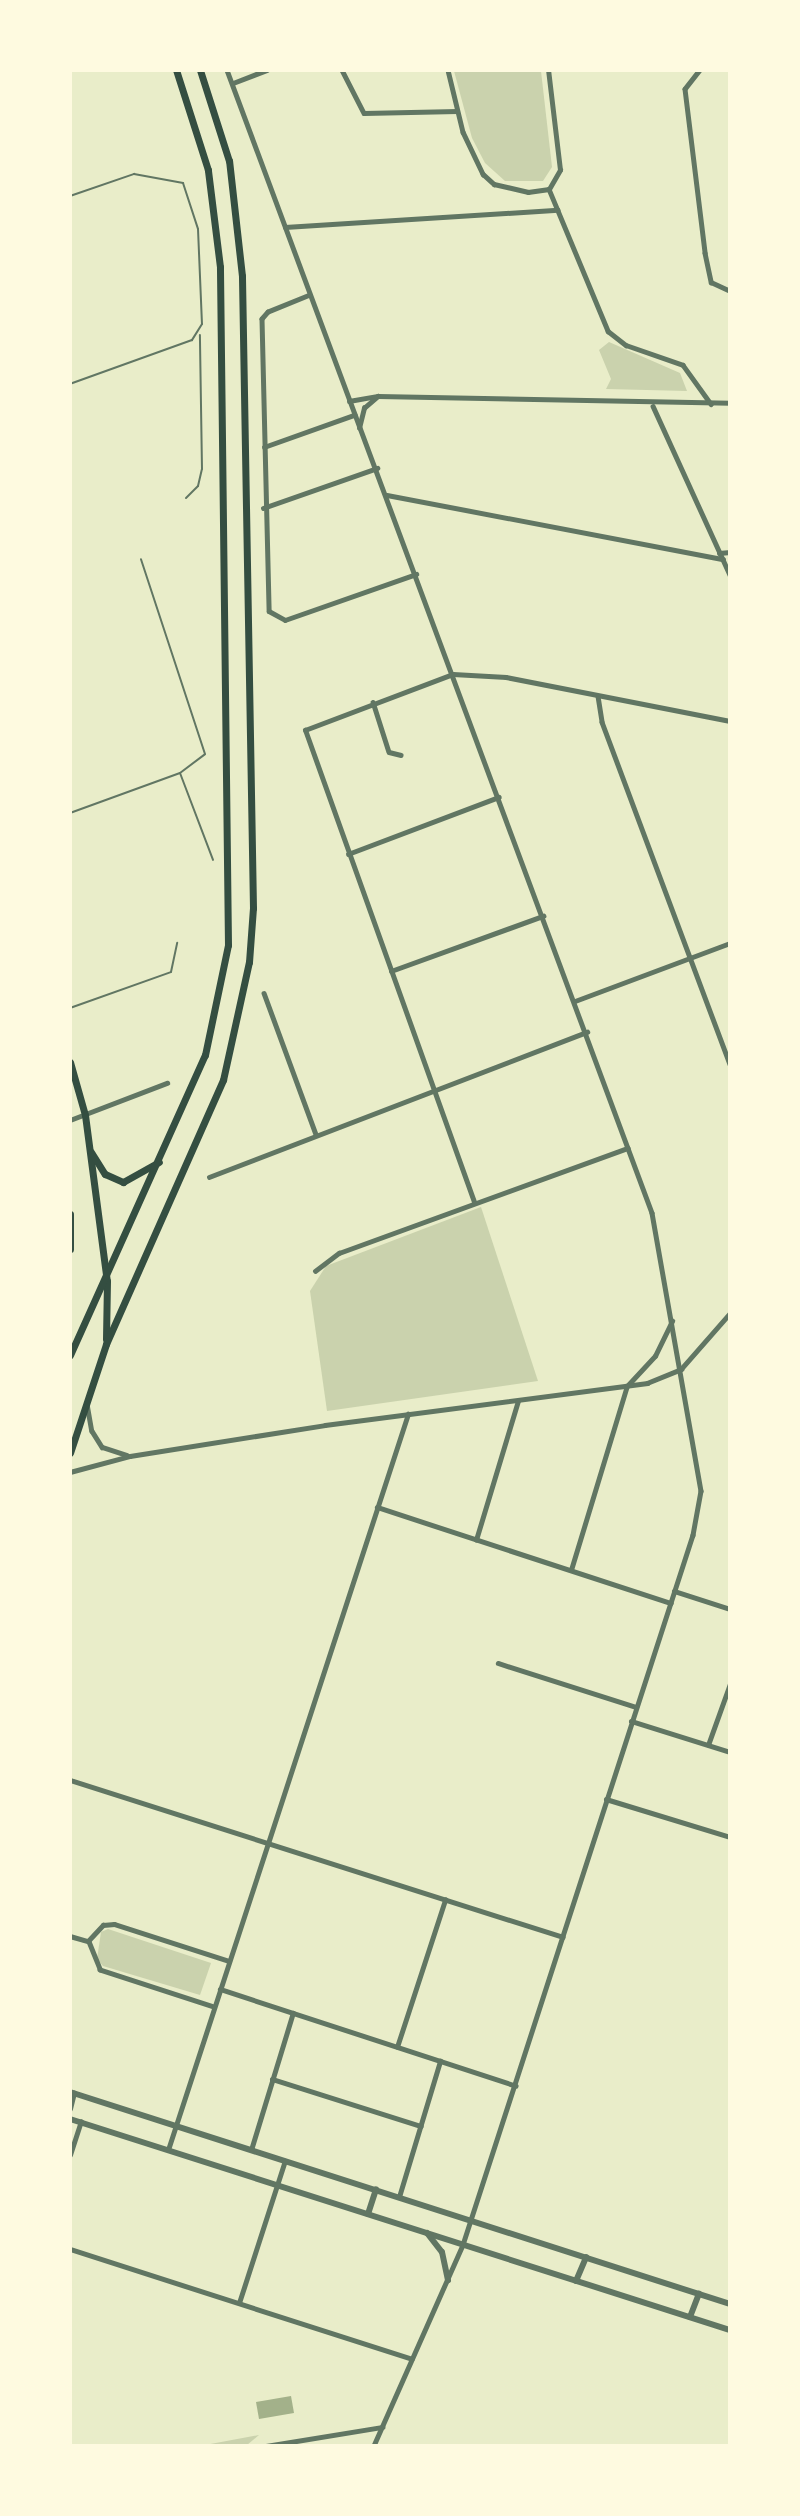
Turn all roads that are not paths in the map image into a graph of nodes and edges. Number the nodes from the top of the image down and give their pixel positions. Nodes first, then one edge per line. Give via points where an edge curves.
1 (176, 70) edge
2 (200, 70) edge
3 (227, 70) edge
4 (267, 70) edge
5 (342, 70) edge
6 (448, 70) edge
7 (548, 70) edge
8 (700, 70) edge
9 (233, 83) junction
10 (457, 111) junction
11 (549, 189) junction
12 (70, 196) edge
13 (557, 210) junction
14 (285, 227) junction
15 (729, 291) edge
16 (310, 296) junction
17 (200, 335) junction
18 (70, 384) edge
19 (378, 396) junction
20 (349, 401) junction
21 (729, 403) edge
22 (711, 404) junction
23 (653, 406) junction
24 (354, 415) junction
25 (359, 428) junction
26 (264, 447) junction
27 (376, 468) junction
28 (387, 495) junction
29 (186, 498) dead end
30 (263, 508) junction
31 (729, 552) edge
32 (719, 553) junction
33 (141, 559) dead end
34 (723, 559) junction
35 (416, 574) junction
36 (729, 575) edge
37 (453, 674) junction
38 (598, 696) junction
39 (373, 702) junction
40 (729, 721) edge
41 (401, 755) dead end
42 (180, 773) junction
43 (499, 797) junction
44 (70, 813) edge
45 (348, 854) junction
46 (213, 860) dead end
47 (543, 916) junction
48 (177, 943) dead end
49 (729, 943) edge
50 (690, 957) junction
51 (391, 971) junction
52 (264, 993) dead end
53 (575, 1001) junction
54 (70, 1008) edge
55 (586, 1032) junction
56 (70, 1062) edge
57 (729, 1064) edge
58 (166, 1083) dead end
59 (434, 1088) junction
60 (85, 1115) junction
61 (70, 1120) edge
62 (316, 1134) junction
63 (628, 1148) junction
64 (89, 1150) junction
65 (160, 1161) junction
66 (209, 1177) dead end
67 (474, 1202) junction
68 (70, 1214) edge
69 (70, 1249) edge
70 (315, 1271) dead end
71 (107, 1281) junction
72 (729, 1313) edge
73 (672, 1321) junction
74 (106, 1344) junction
75 (70, 1355) edge
76 (681, 1369) junction
77 (627, 1386) junction
78 (87, 1398) junction
79 (518, 1401) junction
80 (408, 1414) junction
81 (70, 1453) edge
82 (130, 1456) junction
83 (70, 1472) edge
84 (377, 1507) junction
85 (476, 1540) junction
86 (571, 1570) junction
87 (675, 1591) junction
88 (671, 1603) junction
89 (729, 1609) edge
90 (498, 1663) dead end
91 (729, 1684) edge
92 (636, 1707) junction
93 (632, 1721) junction
94 (708, 1745) junction
95 (729, 1752) edge
96 (70, 1780) edge
97 (606, 1799) junction
98 (729, 1837) edge
99 (268, 1843) junction
100 (445, 1900) junction
101 (70, 1936) edge
102 (563, 1937) junction
103 (88, 1941) junction
104 (229, 1961) junction
105 (220, 1989) junction
106 (214, 2007) junction
107 (293, 2013) junction
108 (397, 2047) junction
109 (440, 2061) junction
110 (273, 2079) junction
111 (516, 2086) junction
112 (72, 2092) edge
113 (70, 2109) edge
114 (70, 2119) edge
115 (81, 2122) junction
116 (176, 2125) junction
117 (421, 2126) junction
118 (168, 2150) junction
119 (251, 2150) junction
120 (70, 2155) edge
121 (285, 2161) junction
122 (278, 2186) junction
123 (376, 2189) junction
124 (399, 2197) junction
125 (368, 2214) junction
126 (472, 2220) junction
127 (426, 2232) junction
128 (463, 2245) junction
129 (70, 2249) edge
130 (586, 2257) junction
131 (448, 2280) junction
132 (576, 2281) junction
133 (699, 2294) junction
134 (239, 2303) junction
135 (729, 2304) edge
136 (690, 2317) junction
137 (729, 2330) edge
138 (412, 2359) junction
139 (382, 2427) junction
140 (266, 2445) edge
141 (374, 2445) edge

1 - 65 main road via 208,170 220,267 230,921 216,1018
2 - 74 main road via 229,160 242,276 252,928 240,1020 223,1080
3 - 9 street
4 - 9 street
5 - 10 street via 364,113
6 - 10 street
7 - 11 street via 560,170
8 - 15 street via 685,89 704,242 711,282
9 - 14 street
10 - 11 street via 487,179 520,191
11 - 13 street
12 - 17 lane via 134,174 169,177 184,184 198,229
13 - 14 street
13 - 22 street via 608,331 626,345 683,365
14 - 16 street
16 - 20 street
16 - 26 street via 263,317
17 - 18 lane
17 - 29 lane via 202,469 198,486
19 - 20 street
19 - 23 street
19 - 25 street via 364,408
20 - 24 street
21 - 22 street
22 - 23 street
23 - 32 street
24 - 25 street
24 - 26 street
25 - 27 street
26 - 30 street
27 - 28 street
27 - 30 street
28 - 34 street
28 - 35 street
30 - 35 street via 268,607 277,620
31 - 32 street
32 - 34 street
33 - 42 lane via 205,747 200,762
34 - 36 street
35 - 37 street
37 - 38 street via 506,677
37 - 39 street
37 - 43 street
38 - 40 street
38 - 50 street via 602,722
39 - 41 street via 389,752
39 - 45 street via 312,724 304,733
42 - 44 lane
42 - 46 lane
43 - 45 street
43 - 47 street
45 - 51 street
47 - 51 street
47 - 53 street
48 - 54 lane via 171,972
49 - 50 street
50 - 53 street
50 - 57 street
51 - 59 street
52 - 62 street
53 - 55 street
55 - 59 street
55 - 63 street
56 - 60 main road
58 - 60 street
59 - 62 street
59 - 67 street
60 - 61 street
60 - 64 main road
62 - 66 street
63 - 67 street
63 - 73 street via 656,1227
64 - 65 main road via 105,1174 123,1182
64 - 71 main road
65 - 71 main road
67 - 70 street via 339,1253
68 - 69 main road
71 - 74 main road
71 - 75 main road
72 - 76 street
73 - 76 street
73 - 77 street via 655,1356
74 - 78 main road
76 - 77 street
76 - 87 street via 701,1491
77 - 79 street
77 - 86 street
78 - 81 main road
78 - 82 street via 92,1431 102,1447
79 - 80 street
79 - 85 street
80 - 82 street
80 - 84 street
82 - 83 street
84 - 85 street
84 - 99 street
85 - 86 street
86 - 88 street
87 - 88 street
87 - 89 street
88 - 92 street
90 - 92 street
91 - 94 street
92 - 93 street
93 - 94 street
93 - 97 street
94 - 95 street
96 - 99 street
97 - 98 street
97 - 102 street
99 - 100 street
99 - 104 street
100 - 102 street
100 - 108 street
101 - 103 street
102 - 111 street
103 - 104 street via 103,1924 114,1924
103 - 106 street via 100,1970
104 - 105 street
105 - 106 street
105 - 107 street
106 - 116 street
107 - 108 street
107 - 110 street
108 - 109 street
109 - 111 street
109 - 117 street
110 - 117 street
110 - 119 street
111 - 126 street
112 - 113 street
112 - 116 street
114 - 115 street
115 - 118 street
115 - 120 street
116 - 118 street
116 - 119 street
117 - 124 street
118 - 122 street
119 - 121 street
121 - 122 street
121 - 123 street
122 - 125 street
122 - 134 street
123 - 124 street
123 - 125 street
124 - 126 street
125 - 127 street
126 - 128 street
126 - 130 street
127 - 128 street
127 - 131 street via 442,2252
128 - 131 street
128 - 132 street
129 - 134 street
130 - 132 street
130 - 133 street
131 - 138 street
132 - 136 street
133 - 135 street
133 - 136 street
134 - 138 street
136 - 137 street
138 - 139 street
139 - 140 street
139 - 141 street

